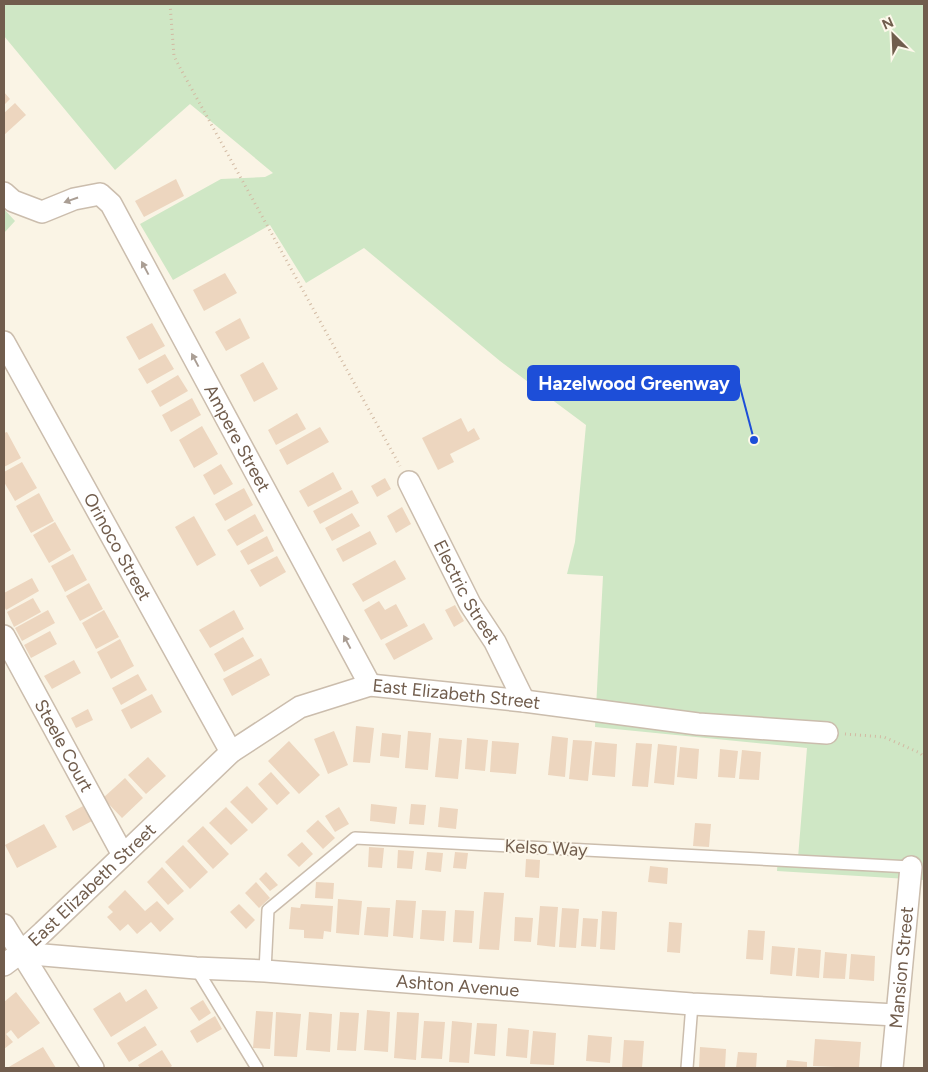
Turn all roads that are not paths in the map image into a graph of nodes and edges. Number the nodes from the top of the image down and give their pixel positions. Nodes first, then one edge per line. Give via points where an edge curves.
1 (4, 193) edge
2 (4, 342) edge
3 (409, 482) road end
4 (4, 636) edge
5 (370, 685) junction
6 (524, 701) junction
7 (827, 733) road end
8 (231, 752) junction
9 (124, 855) junction
10 (911, 867) joint
11 (4, 925) edge
12 (12, 959) edge
13 (196, 968) junction
14 (264, 971) junction
15 (692, 1004) junction
16 (896, 1015) junction
17 (93, 1068) edge
18 (257, 1068) edge
19 (687, 1068) edge
20 (892, 1068) edge

5 -> 1 street, Ampere Street via 111,204 100,194 74,198 42,212 13,201
2 - 8 street, Orinoco Street
3 - 6 street, Electric Street via 470,604 495,642
4 - 9 street, Steele Court
5 - 6 street, East Elizabeth Street
5 - 8 street, East Elizabeth Street via 300,707
6 - 7 street, East Elizabeth Street via 698,724
8 - 9 street, East Elizabeth Street
9 - 12 street, East Elizabeth Street
10 - 14 lane, Kelso Way via 355,838 268,910
10 - 16 street, Mansion Street
11 - 12 street
12 - 13 street, Ashton Avenue
12 - 17 street
13 - 14 street, Ashton Avenue
13 - 18 lane
14 - 15 street, Ashton Avenue
15 - 16 street, Ashton Avenue
15 - 19 lane
16 - 20 street, Mansion Street

